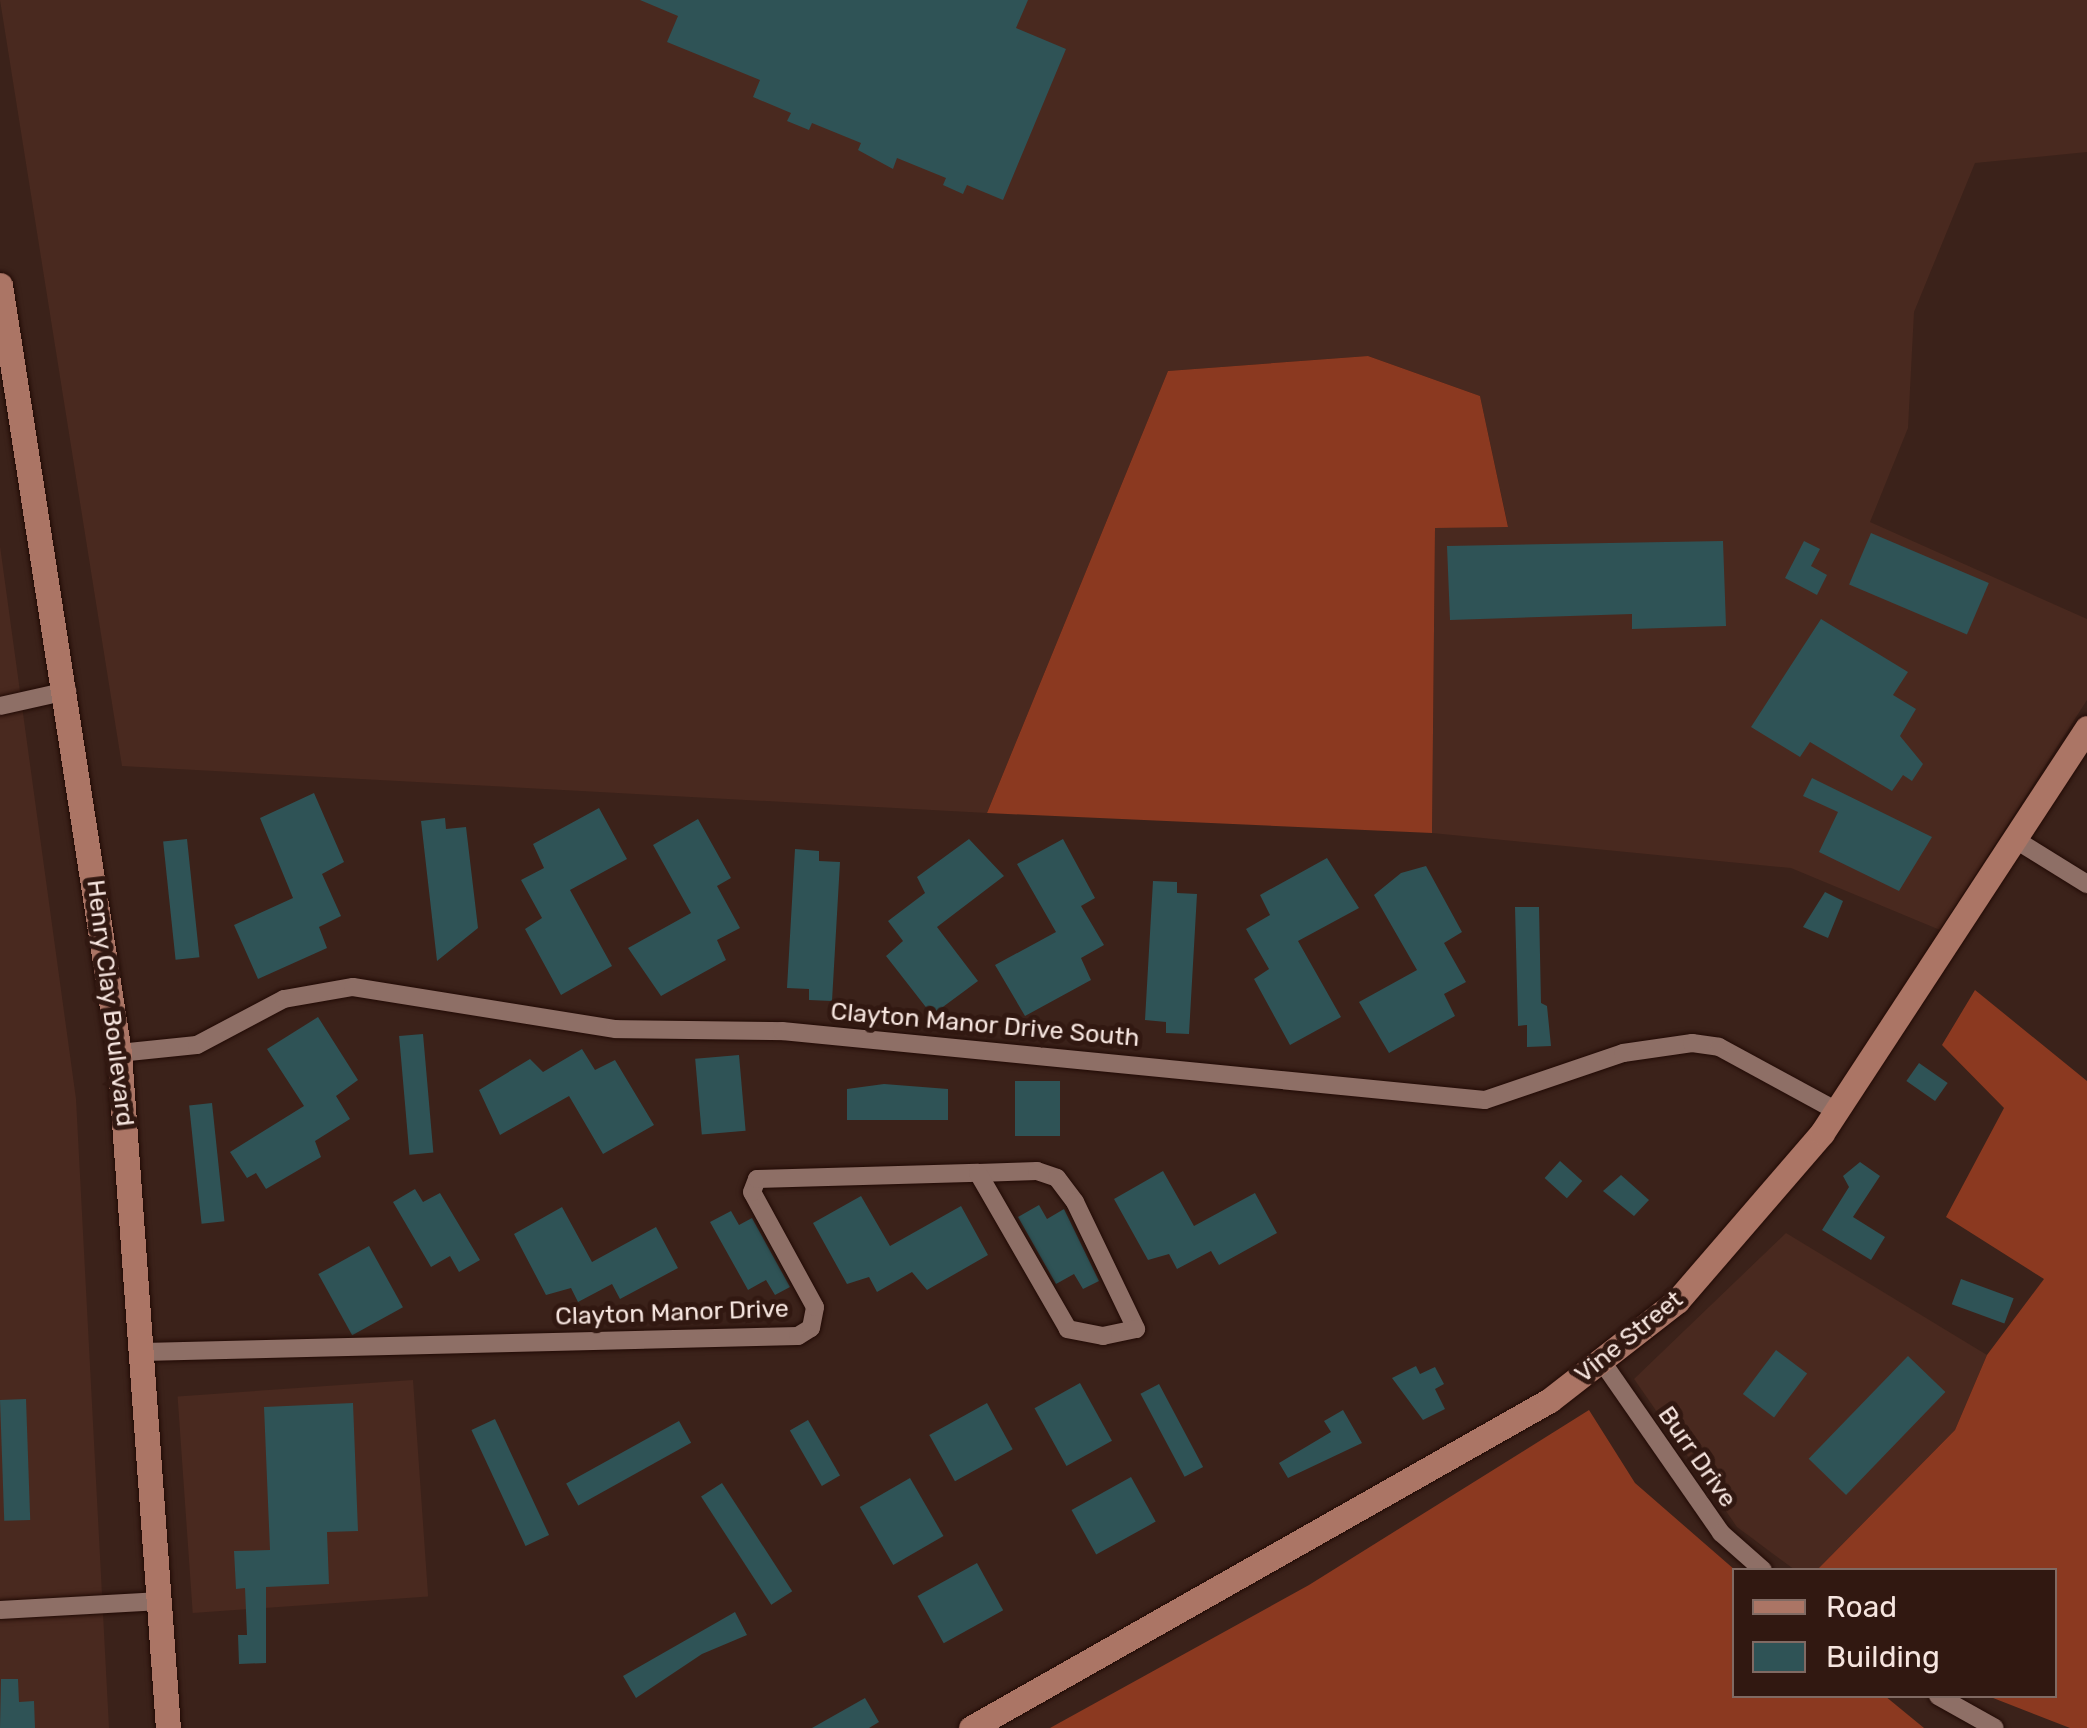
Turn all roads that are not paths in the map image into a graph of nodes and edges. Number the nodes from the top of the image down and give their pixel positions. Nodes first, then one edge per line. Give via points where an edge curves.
1 (0, 285) edge
2 (67, 691) junction
3 (0, 706) edge
4 (2087, 728) edge
5 (2016, 840) junction
6 (2087, 884) edge
7 (119, 1053) junction
8 (1837, 1111) junction
9 (978, 1173) junction
10 (143, 1352) junction
11 (1603, 1363) junction
12 (1761, 1568) edge
13 (160, 1601) junction
14 (0, 1610) edge
15 (1942, 1698) edge
16 (168, 1728) edge
17 (971, 1728) edge
18 (1995, 1728) edge

1 - 2 street, Henry Clay Boulevard
2 - 3 street
2 - 7 street, Henry Clay Boulevard
4 - 5 street, Vine Street
5 - 6 street
5 - 8 street, Vine Street
7 - 8 street, Clayton Manor Drive South via 196,1045 284,999 354,987 616,1029 782,1031 1485,1100 1624,1053 1692,1043 1719,1047
7 - 10 street, Henry Clay Boulevard
8 - 11 street, Vine Street via 1725,1250
9 - 9 street, Clayton Manor Drive via 1057,1178 1136,1329 1103,1336 1068,1329
9 - 10 street, Clayton Manor Drive via 757,1179 752,1192 815,1307 811,1328 798,1336
10 - 13 street, Henry Clay Boulevard
11 - 12 street, Burr Drive via 1720,1533
11 - 17 street, Vine Street via 1332,1526
13 - 14 street
13 - 16 street, Henry Clay Boulevard
15 - 18 street

